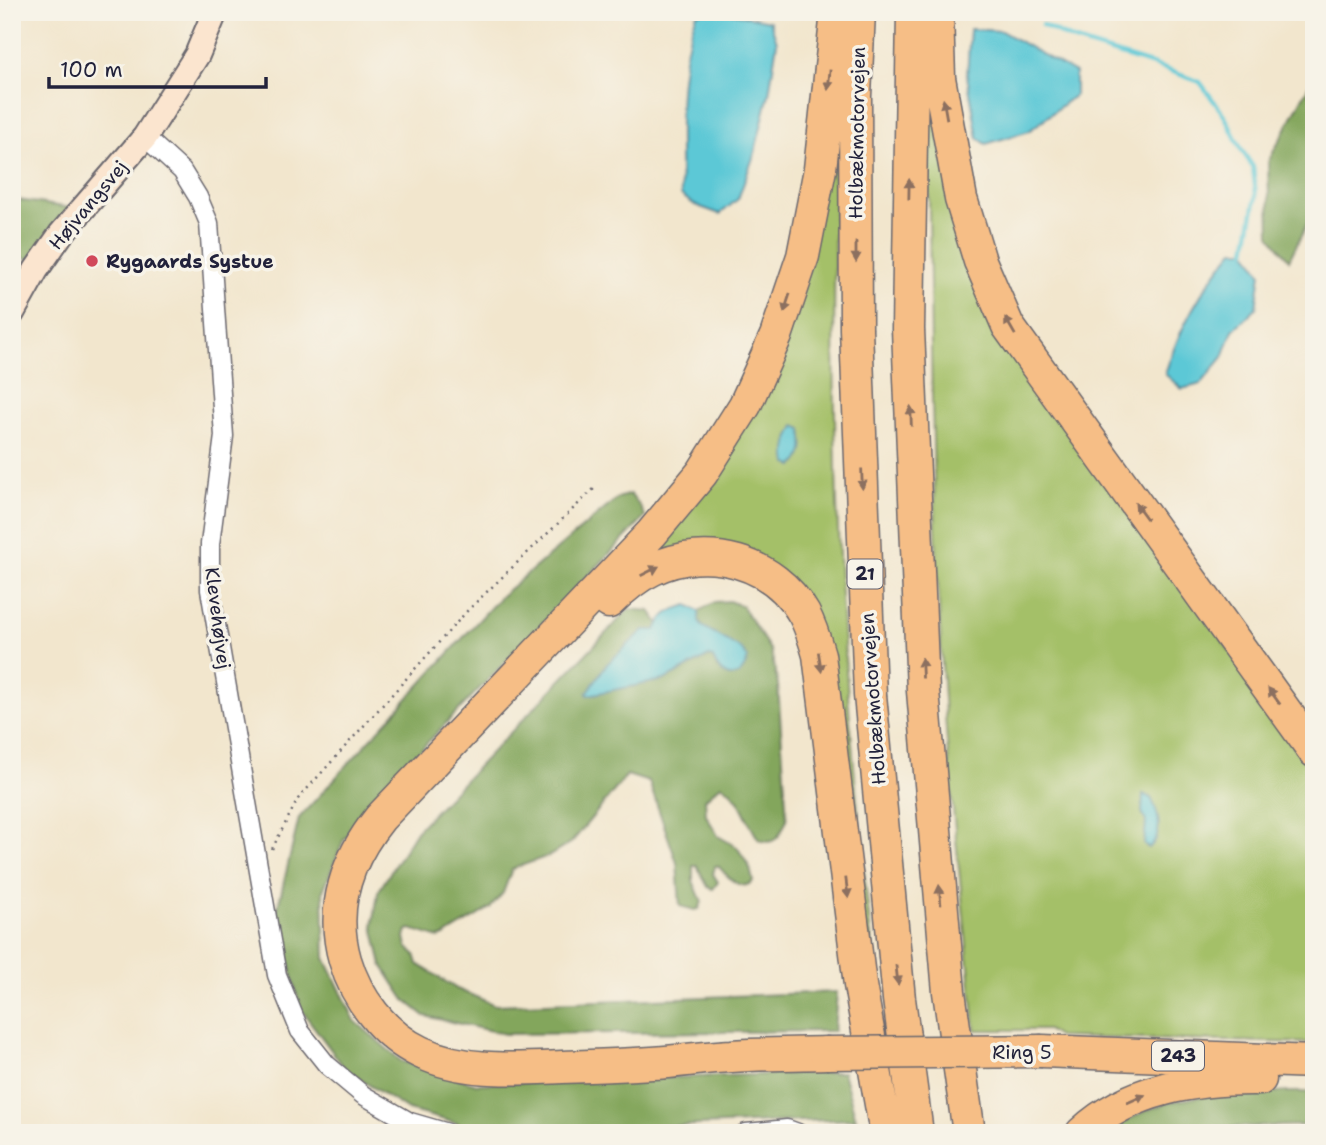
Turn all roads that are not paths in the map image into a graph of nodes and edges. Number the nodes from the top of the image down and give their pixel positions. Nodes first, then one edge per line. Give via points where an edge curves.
1 (215, 12) edge
2 (837, 12) edge
3 (859, 12) edge
4 (913, 12) edge
5 (937, 12) edge
6 (145, 137) junction
7 (12, 313) edge
8 (1314, 751) edge
9 (730, 1056) junction
10 (1314, 1062) edge
11 (1314, 1079) edge
12 (448, 1133) edge
13 (746, 1133) edge
14 (798, 1133) edge
15 (886, 1133) edge
16 (918, 1133) edge
17 (969, 1133) edge
18 (1082, 1133) edge

1 - 6 street via 197,55
2 -> 9 highway via 820,169 803,256 776,336 745,405 702,473 652,533 365,836 343,883 340,906 343,952 360,996 374,1016 420,1052 498,1068
3 -> 16 highway, Holbækmotorvejen / 21 via 856,329 870,695 899,999
17 -> 4 highway via 949,992 922,678 908,329
8 -> 5 highway via 1008,326 980,261 961,199 939,78
6 - 7 street, Højvangsvej via 61,234
6 - 12 street, Klevehøjvej via 182,171 209,223 224,436 210,544 210,590 277,975 300,1031 327,1065 363,1096 410,1122
9 - 10 highway, Ring 5 / 243, bridge via 1042,1051
9 -> 15 highway via 500,1053 451,1045 402,1019 388,1004 366,969 356,926 360,886 392,828 629,583 652,569 696,557 735,561 766,574 794,599 813,634 860,985
18 -> 11 highway via 1111,1111 1172,1087 1198,1081
13 - 14 street via 787,1129

